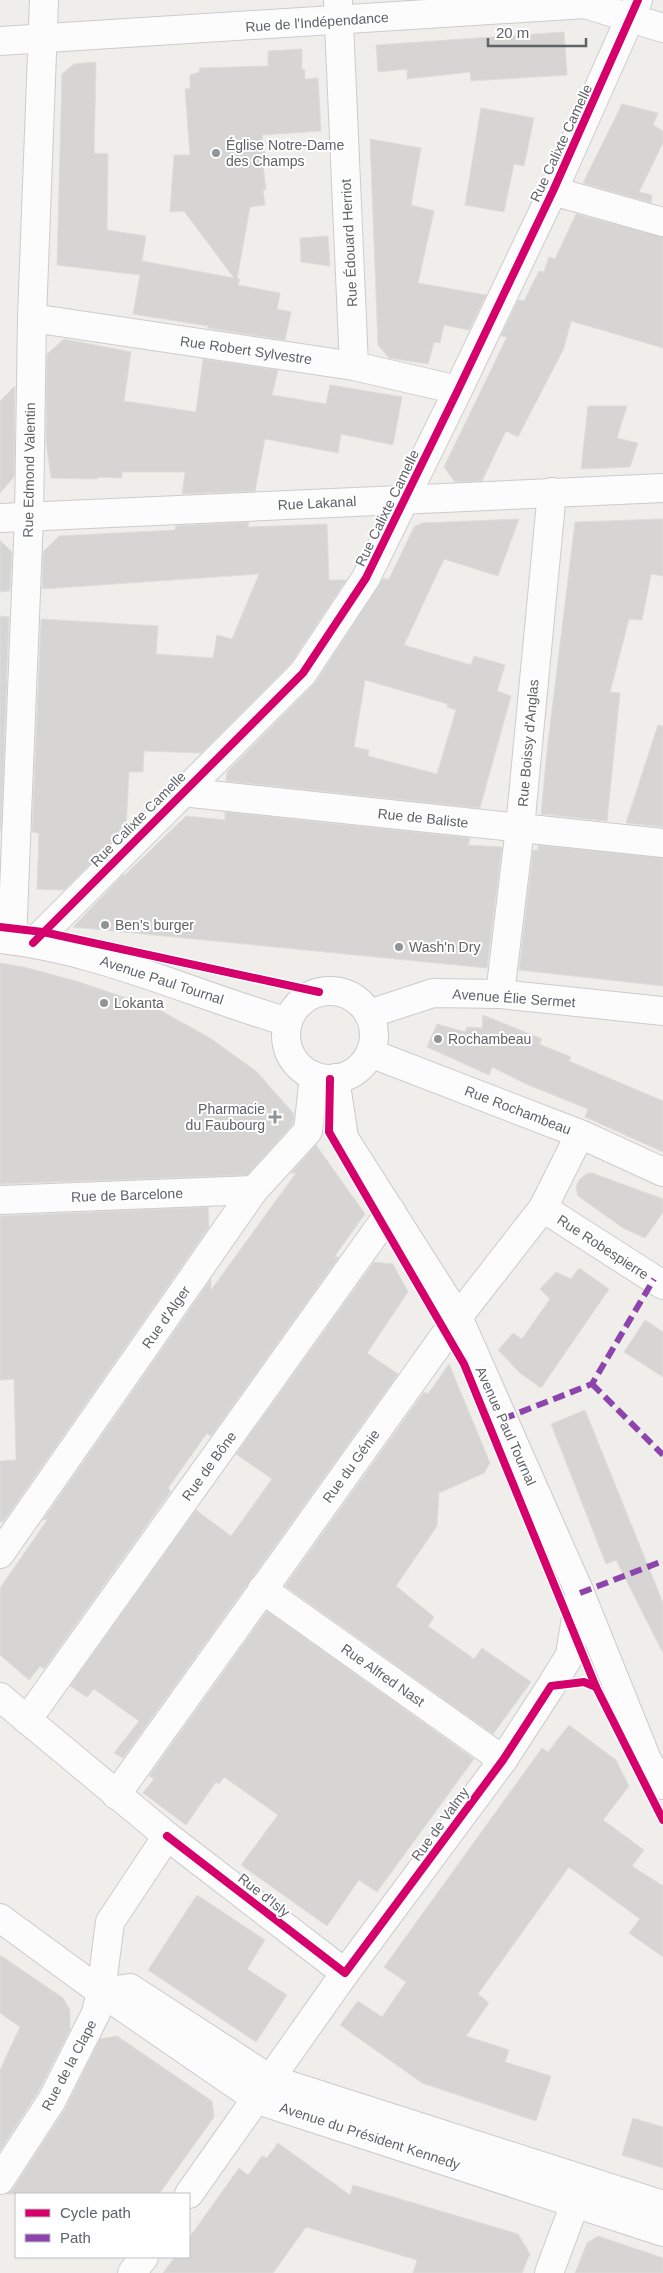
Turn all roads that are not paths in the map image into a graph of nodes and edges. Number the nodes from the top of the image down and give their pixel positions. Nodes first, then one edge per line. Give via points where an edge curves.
1 (44, 0) edge
2 (635, 9) edge
3 (338, 10) edge
4 (663, 28) edge
5 (42, 38) junction
6 (0, 41) edge
7 (552, 191) junction
8 (663, 222) edge
9 (32, 318) junction
10 (354, 366) junction
11 (458, 390) junction
12 (663, 488) edge
13 (552, 492) junction
14 (405, 499) junction
15 (28, 517) junction
16 (0, 518) edge
17 (182, 792) junction
18 (520, 828) junction
19 (663, 843) edge
20 (15, 941) edge
21 (500, 994) junction
22 (663, 1011) edge
23 (369, 1014) junction
24 (288, 1022) junction
25 (370, 1053) junction
26 (325, 1077) junction
27 (580, 1134) junction
28 (663, 1172) edge
29 (254, 1190) junction
30 (0, 1200) edge
31 (544, 1208) junction
32 (391, 1211) junction
33 (663, 1285) edge
34 (458, 1317) junction
35 (0, 1554) edge
36 (262, 1589) junction
37 (580, 1593) junction
38 (0, 1698) edge
39 (27, 1720) junction
40 (503, 1760) junction
41 (663, 1785) edge
42 (116, 1794) junction
43 (167, 1836) junction
44 (0, 1918) edge
45 (345, 1973) junction
46 (101, 1992) junction
47 (264, 2089) junction
48 (0, 2180) edge
49 (580, 2190) junction
50 (190, 2193) edge
51 (663, 2205) edge
52 (663, 2232) edge
53 (143, 2258) edge
54 (132, 2273) edge
55 (549, 2273) edge

1 - 5 street, Rue Edmond Valentin
2 - 3 street, Rue de l'Indépendance via 585,4
2 - 4 street, Rue de l'Indépendance
2 - 7 street, Rue Calixte Camelle
3 - 5 street, Rue de l'Indépendance
3 - 10 street, Rue Édouard Herriot
5 - 6 street, Rue de l'Indépendance
5 - 9 street, Rue Edmond Valentin
7 - 8 street
7 - 11 street, Rue Calixte Camelle
9 - 10 street, Rue Robert Sylvestre
9 - 15 street, Rue Edmond Valentin
10 - 11 street, Rue Robert Sylvestre
11 - 14 street, Rue Calixte Camelle
12 - 13 street, Rue Lakanal
13 - 14 street, Rue Lakanal
13 - 18 street, Rue Boissy d'Anglas
14 - 15 street, Rue Lakanal
14 - 17 street, Rue Calixte Camelle via 366,578 303,673
15 - 16 street, Rue Lakanal
15 - 20 street, Rue Edmond Valentin
17 - 18 street, Rue de Baliste
17 - 20 street, Rue Calixte Camelle
18 - 19 street, Rue de Baliste
18 - 21 street, Rue Boissy d'Anglas
20 - 24 street, Avenue Paul Tournal via 125,966
21 - 22 street, Avenue Élie Sermet
21 - 23 street, Avenue Élie Sermet via 433,993
23 - 24 street via 361,1003 348,995 334,991 319,992 305,999
23 - 25 street via 374,1027
24 - 26 street via 288,1048 294,1060 303,1069
25 - 26 street via 350,1074
25 - 27 street, Rue Rochambeau
26 - 29 street, Rue d'Alger via 308,1131
26 - 32 street, Avenue Paul Tournal via 344,1138
27 - 28 street, Rue Rochambeau
27 - 31 street, Rue du Génie
29 - 30 street, Rue de Barcelone
29 - 35 street, Rue d'Alger
31 - 33 street, Rue Robespierre
31 - 34 street, Rue du Génie
32 - 34 street, Avenue Paul Tournal
32 - 39 street, Rue de Bône
34 - 36 street, Rue du Génie
34 - 37 street, Avenue Paul Tournal
36 - 40 street, Rue Alfred Nast
36 - 42 street, Rue du Génie
37 - 40 street, Rue de Valmy via 570,1655
37 - 41 street, Avenue Paul Tournal via 648,1762
38 - 39 street, Rue d'Isly
39 - 42 street, Rue d'Isly
40 - 45 street, Rue de Valmy
42 - 43 street, Rue d'Isly
43 - 45 street, Rue d'Isly
43 - 46 street, Rue de la Clape via 110,1922
44 - 46 street
45 - 47 street, Rue de Valmy
46 - 47 street, Avenue du Président Kennedy via 130,1988
46 - 48 street, Rue de la Clape via 96,2013 52,2100
47 - 49 street, Avenue du Président Kennedy
47 - 50 street, Rue de Valmy
49 - 51 street, Avenue du Président Kennedy
49 - 52 street, Avenue du Président Kennedy
49 - 55 street
53 - 54 street

